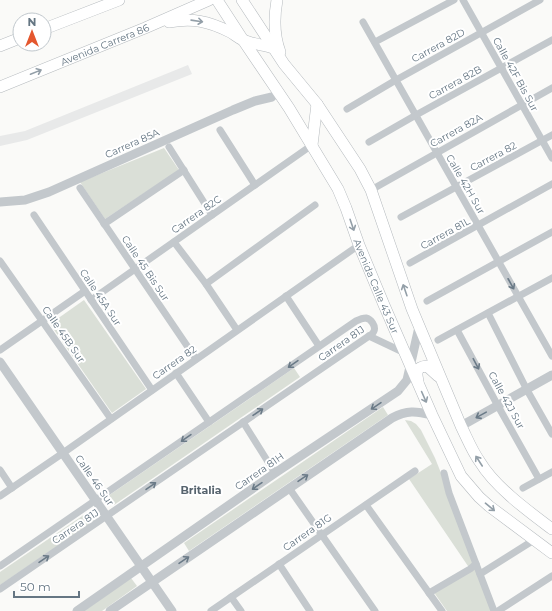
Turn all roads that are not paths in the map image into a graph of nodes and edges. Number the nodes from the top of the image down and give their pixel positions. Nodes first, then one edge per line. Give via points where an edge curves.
1 (119, 0) edge
2 (209, 0) edge
3 (217, 0) edge
4 (242, 0) edge
5 (277, 0) edge
6 (454, 0) edge
7 (463, 0) edge
8 (540, 0) edge
9 (364, 22) dead end
10 (52, 26) edge
11 (145, 28) junction
12 (481, 33) junction
13 (243, 40) junction
14 (552, 40) edge
15 (12, 41) edge
16 (375, 42) junction
17 (0, 46) edge
18 (273, 48) junction
19 (284, 64) junction
20 (501, 68) junction
21 (396, 80) junction
22 (0, 87) edge
23 (552, 88) edge
24 (272, 97) dead end
25 (317, 104) junction
26 (522, 104) junction
27 (347, 109) dead end
28 (416, 115) junction
29 (220, 130) dead end
30 (552, 135) edge
31 (542, 141) junction
32 (369, 142) dead end
33 (312, 145) junction
34 (170, 147) dead end
35 (436, 152) junction
36 (552, 158) edge
37 (184, 170) junction
38 (552, 184) edge
39 (255, 185) junction
40 (456, 187) junction
41 (80, 188) dead end
42 (371, 190) junction
43 (0, 202) edge
44 (315, 205) dead end
45 (34, 215) dead end
46 (212, 215) junction
47 (401, 217) dead end
48 (104, 224) junction
49 (478, 226) junction
50 (552, 232) edge
51 (174, 242) junction
52 (359, 244) junction
53 (0, 261) edge
54 (499, 261) junction
55 (410, 263) dead end
56 (135, 269) junction
57 (552, 278) edge
58 (206, 284) junction
59 (85, 291) junction
60 (286, 296) junction
61 (518, 296) junction
62 (91, 300) junction
63 (427, 301) dead end
64 (488, 313) junction
65 (42, 321) junction
66 (419, 327) junction
67 (237, 330) junction
68 (457, 330) junction
69 (369, 336) junction
70 (438, 340) dead end
71 (319, 346) junction
72 (0, 350) edge
73 (405, 353) junction
74 (552, 356) edge
75 (196, 359) junction
76 (0, 362) edge
77 (410, 366) junction
78 (176, 373) junction
79 (552, 376) edge
80 (441, 380) junction
81 (418, 382) junction
82 (152, 390) junction
83 (526, 390) junction
84 (498, 406) junction
85 (432, 415) junction
86 (111, 419) junction
87 (209, 422) junction
88 (243, 422) junction
89 (461, 426) junction
90 (552, 434) edge
91 (63, 453) junction
92 (0, 470) edge
93 (415, 471) dead end
94 (552, 472) edge
95 (275, 473) junction
96 (444, 473) dead end
97 (539, 479) junction
98 (12, 488) junction
99 (289, 488) junction
100 (523, 488) dead end
101 (0, 496) edge
102 (95, 500) junction
103 (366, 505) junction
104 (107, 516) junction
105 (552, 529) edge
106 (322, 535) junction
107 (534, 540) junction
108 (552, 554) edge
109 (279, 564) junction
110 (476, 564) junction
111 (0, 566) edge
112 (141, 567) junction
113 (480, 574) junction
114 (552, 576) edge
115 (152, 582) junction
116 (0, 589) edge
117 (429, 594) junction
118 (231, 597) junction
119 (77, 611) edge
120 (110, 611) edge
121 (172, 611) edge
122 (211, 611) edge
123 (241, 611) edge
124 (310, 611) edge
125 (374, 611) edge
126 (442, 611) edge
127 (494, 611) edge
128 (498, 611) edge

1 - 10 main road
2 - 11 main road, Avenida Carrera 86
3 - 13 main road, Avenida Calle 43 Sur
4 - 18 main road
5 - 19 main road via 276,34
6 - 16 street
7 - 12 street, Calle 42F Bis Sur
8 - 12 street, Carrera 82D
9 - 16 street, Calle 42H Sur
11 -> 13 main road via 178,20 200,20 233,33
22 -> 11 main road, Avenida Carrera 86
12 - 20 street, Calle 42F Bis Sur
12 - 21 street, Carrera 82D
13 - 18 main road
13 - 33 main road, Avenida Calle 43 Sur
14 - 20 street, Carrera 82B
15 - 17 main road
16 - 21 street, Calle 42H Sur
18 - 19 main road
19 - 25 main road
20 - 26 street, Calle 42F Bis Sur
20 - 28 street, Carrera 82B
21 - 27 street, Carrera 82D
21 - 28 street, Calle 42H Sur
23 - 26 street, Carrera 82A
24 - 43 street, Carrera 85A via 233,110 49,192 24,200
25 - 33 main road
25 - 42 main road
26 - 31 street, Calle 42F Bis Sur
26 - 35 street, Carrera 82A
28 - 32 street, Carrera 82B
28 - 35 street, Calle 42H Sur
29 - 39 street
30 - 31 street, Carrera 82
31 - 36 street, Calle 42F Bis Sur
31 - 40 street, Carrera 82
33 - 39 street, Carrera 82C
33 -> 52 main road, Avenida Calle 43 Sur via 338,189
34 - 37 street
35 - 40 street, Calle 42H Sur
35 - 42 street, Carrera 82A
37 - 46 street
37 - 48 street
38 - 49 street, Carrera 81L
39 - 46 street, Carrera 82C
40 - 47 street, Carrera 82
40 - 49 street, Calle 42H Sur
41 - 48 street, Calle 45 Bis Sur
66 -> 42 main road
44 - 58 street
45 - 59 street, Calle 45A Sur
46 - 51 street, Carrera 82C
48 - 56 street, Calle 45 Bis Sur
49 - 54 street, Calle 42H Sur
49 - 55 street, Carrera 81L
50 - 54 street
51 - 56 street, Carrera 82C
51 - 58 street
52 - 60 street, Carrera 82
52 - 73 main road, Avenida Calle 43 Sur
53 - 65 street, Calle 45B Sur
54 -> 61 street, Calle 42H Sur
54 - 63 street
56 - 62 street, Carrera 82C
56 - 75 street, Calle 45 Bis Sur
57 - 61 street
58 - 67 street
59 - 62 street, Calle 45A Sur
59 - 65 street
60 - 67 street, Carrera 82
60 - 71 street
61 - 64 street
61 - 74 street, Calle 42H Sur
62 - 82 street, Calle 45A Sur
64 - 68 street
64 - 83 street
65 - 72 street
65 - 86 street, Calle 45B Sur
66 - 77 street, Carrera 81H
66 - 80 main road
67 - 75 street, Carrera 82
68 - 70 street
68 -> 84 street, Calle 42J Sur
69 - 71 street, Carrera 81J via 374,330 374,325 366,318 360,319
69 - 73 street
88 -> 69 street, Carrera 81J
71 -> 87 street, Carrera 81J
73 - 77 main road, Avenida Calle 43 Sur
75 - 78 street, Carrera 82
76 - 91 street, Calle 46 Sur
77 - 81 main road, Avenida Calle 43 Sur
77 -> 95 street, Carrera 81H via 407,380 398,391
78 - 82 street, Carrera 82
78 - 87 street
79 - 83 street
80 - 81 main road via 424,366 416,372
80 - 89 main road
81 -> 85 main road, Avenida Calle 43 Sur
82 - 86 street, Carrera 82
83 - 84 street
83 - 90 street
84 -> 89 street
84 - 97 street, Calle 42J Sur
99 -> 85 street via 395,416 414,411
85 -> 107 main road, Avenida Calle 43 Sur via 458,470 470,487 498,514
86 - 91 street, Carrera 82
87 -> 102 street, Carrera 81J
88 - 95 street
104 -> 88 street, Carrera 81J
105 -> 89 main road via 501,488 480,463
91 - 98 street, Carrera 82
91 - 102 street, Calle 46 Sur
92 - 98 street
93 - 103 street, Carrera 81G
94 - 97 street
95 -> 112 street, Carrera 81H
96 - 110 street
97 - 100 street
98 - 101 street, Carrera 82
99 - 106 street
115 -> 99 street
102 - 104 street, Calle 46 Sur
102 - 111 street, Carrera 81J
103 - 106 street, Carrera 81G
103 - 117 street
104 - 112 street, Calle 46 Sur
116 -> 104 street, Carrera 81J
106 - 109 street, Carrera 81G
106 - 125 street
107 - 108 main road, Avenida Calle 43 Sur
107 - 113 street
109 - 118 street, Carrera 81G
109 - 124 street
110 - 113 street
110 - 117 street
112 - 115 street, Calle 46 Sur
112 - 119 street, Carrera 81H
113 - 127 street
114 - 128 street
115 - 120 street
115 - 121 street, Calle 46 Sur
117 - 126 street
118 - 122 street, Carrera 81G
118 - 123 street

